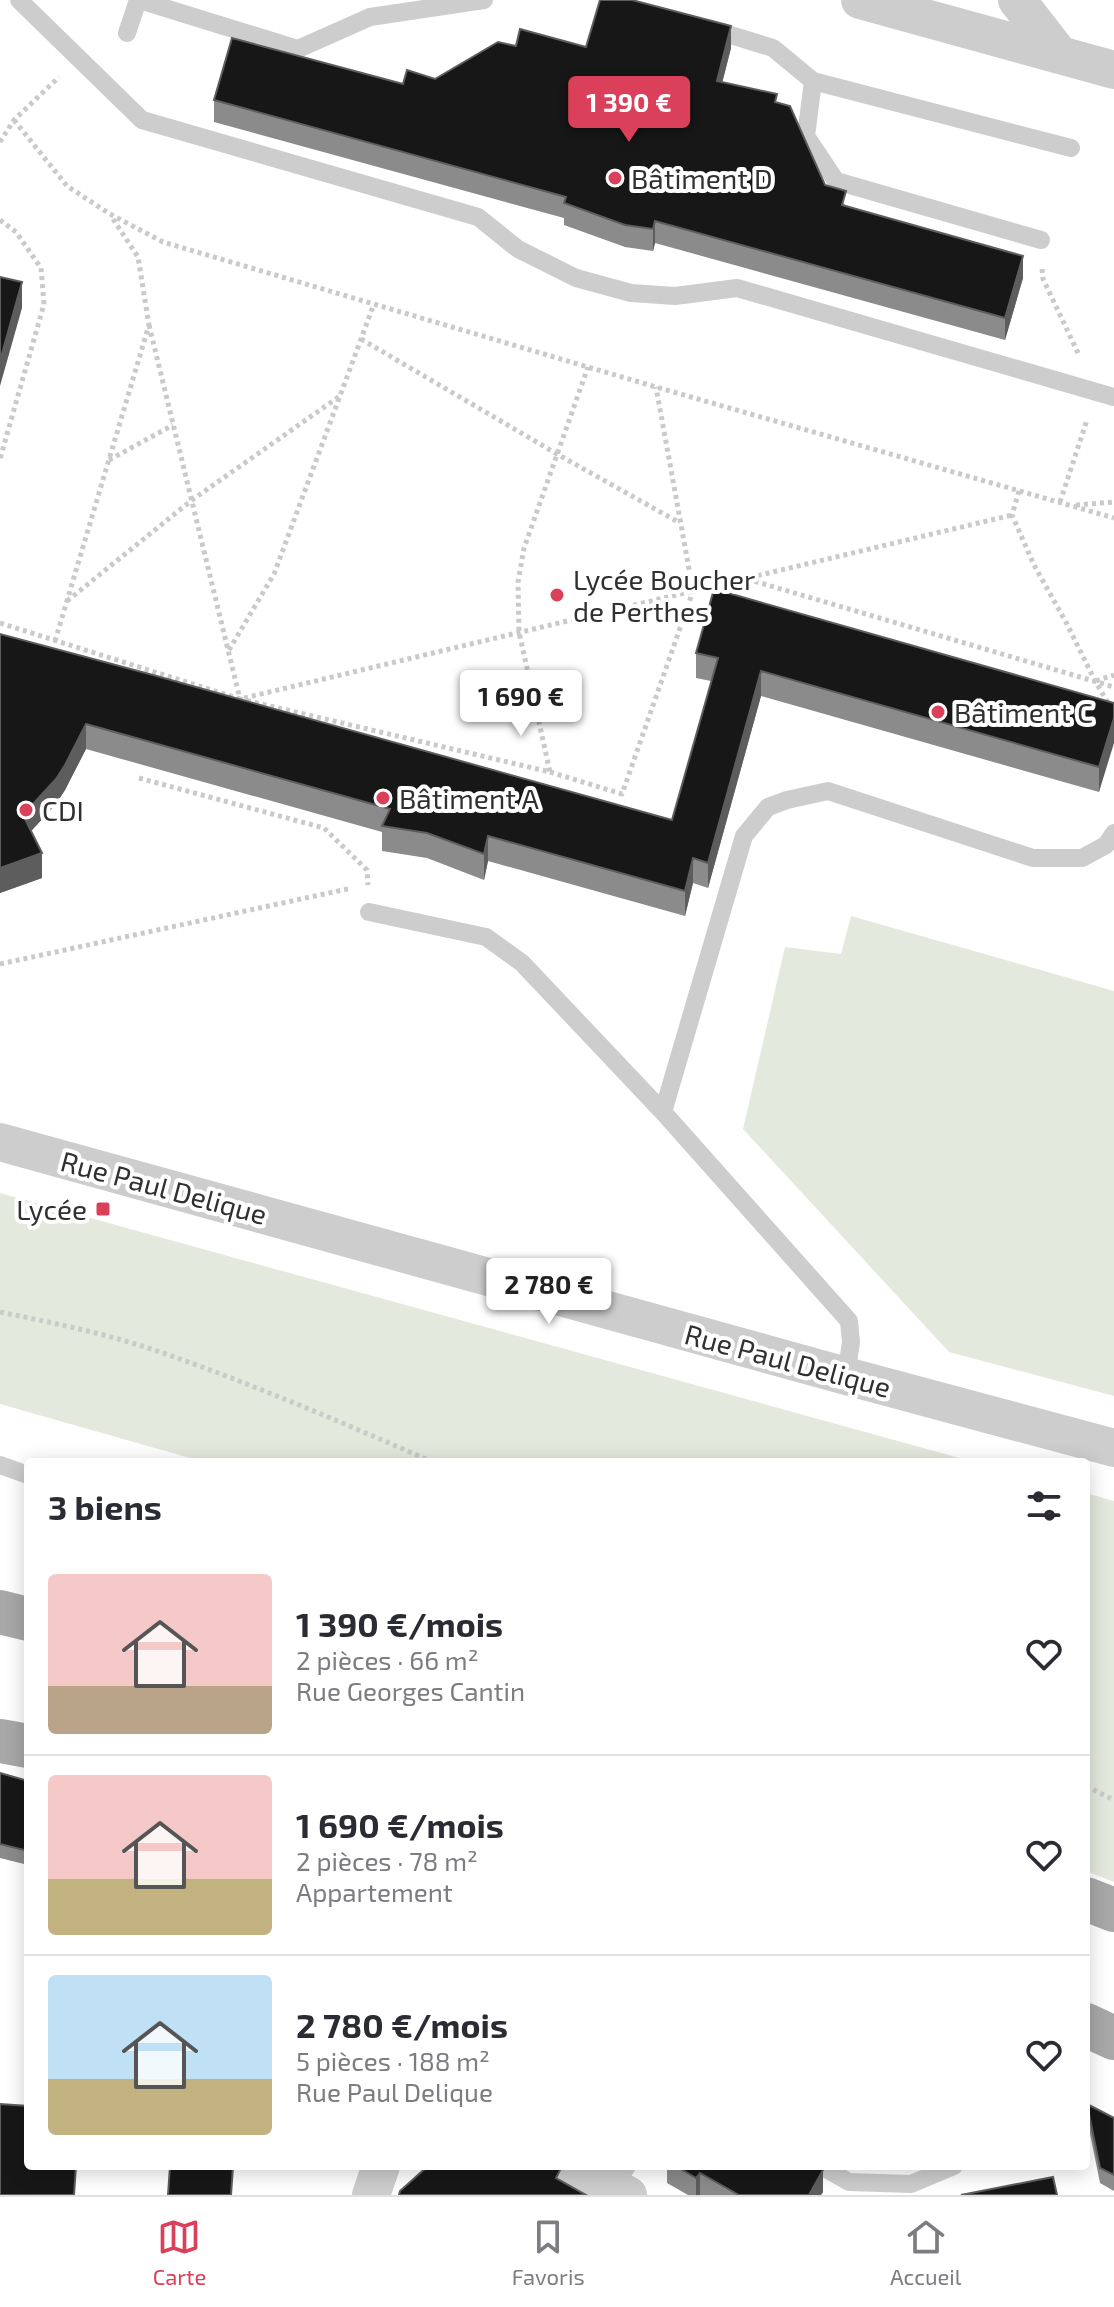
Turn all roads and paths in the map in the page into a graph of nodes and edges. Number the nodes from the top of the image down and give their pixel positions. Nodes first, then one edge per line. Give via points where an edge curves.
1 (19, 0) edge
2 (138, 0) edge
3 (484, 0) edge
4 (860, 0) edge
5 (1017, 0) edge
6 (697, 24) edge
7 (127, 33) dead end
8 (1059, 54) junction
9 (1114, 70) edge
10 (813, 81) junction
11 (14, 120) dead end
12 (1071, 148) dead end
13 (110, 214) junction
14 (0, 220) edge
15 (1041, 240) dead end
16 (374, 304) junction
17 (149, 325) junction
18 (361, 339) junction
19 (588, 367) junction
20 (656, 387) junction
21 (341, 395) junction
22 (1114, 397) edge
23 (173, 425) junction
24 (557, 454) junction
25 (0, 459) edge
26 (108, 461) junction
27 (1019, 491) junction
28 (192, 500) junction
29 (1114, 502) edge
30 (1071, 506) junction
31 (1012, 515) junction
32 (1114, 518) edge
33 (681, 523) junction
34 (746, 578) junction
35 (693, 591) junction
36 (66, 602) junction
37 (0, 623) edge
38 (519, 632) junction
39 (55, 641) junction
40 (228, 651) junction
41 (1114, 675) edge
42 (1095, 681) junction
43 (1114, 687) edge
44 (240, 699) junction
45 (1114, 713) edge
46 (550, 772) junction
47 (139, 778) dead end
48 (1114, 833) edge
49 (368, 884) junction
50 (369, 912) joint
51 (0, 964) edge
52 (663, 1112) junction
53 (0, 1142) edge
54 (0, 1312) edge
55 (846, 1376) junction
56 (1114, 1448) edge
57 (424, 1458) edge
58 (0, 1465) edge
59 (24, 1474) edge
60 (0, 1612) edge
61 (24, 1618) edge
62 (0, 1741) edge
63 (24, 1745) edge
64 (1090, 1788) edge
65 (1114, 1800) edge
66 (1090, 1901) edge
67 (1114, 1910) edge
68 (1090, 2027) edge
69 (1114, 2038) edge
70 (380, 2170) edge
71 (584, 2170) edge
72 (828, 2170) edge
73 (944, 2170) edge
74 (623, 2183) edge
75 (371, 2195) edge

1 - 22 lane via 142,120 478,217 518,249 576,278 631,293 675,296 737,288
2 - 3 lane via 298,49 370,17
2 - 7 lane
4 - 8 street
5 - 8 street
6 - 10 lane via 773,48
8 - 9 street
10 - 12 lane
10 - 15 lane via 806,136 836,181
11 - 13 path via 67,186
13 - 16 path via 163,242
13 - 17 path via 138,257
14 - 25 path via 16,232 41,268 44,304
16 - 18 path
16 - 19 path
17 - 23 path
17 - 26 path
18 - 21 path
18 - 24 path
19 - 20 path
19 - 24 path
20 - 27 path
20 - 33 path
21 - 28 path
21 - 40 path via 274,574
23 - 26 path
23 - 28 path
24 - 33 path
24 - 38 path via 524,548
26 - 36 path
27 - 30 path
27 - 31 path
28 - 36 path
28 - 40 path
29 - 30 path
30 - 32 path
31 - 34 path
31 - 42 path
33 - 35 path
34 - 35 path
34 - 42 path
35 - 38 path
35 - 46 path via 622,794
36 - 39 path
37 - 39 path
38 - 44 path
38 - 46 path
39 - 44 path
40 - 44 path
41 - 42 path
42 - 43 path
42 - 45 path
44 - 46 path
47 - 49 path via 324,828 367,870
48 - 52 lane via 1106,845 1082,858 1033,858 828,791 768,807 744,836
49 - 50 path
49 - 51 path
50 - 52 lane via 486,937 522,963
52 - 55 lane via 849,1321
53 - 55 street, Rue Paul Delique
54 - 57 path via 159,1352 309,1407
55 - 56 street, Rue Paul Delique
58 - 59 lane
60 - 61 main road
62 - 63 main road
64 - 65 path
66 - 67 main road
68 - 69 main road
70 - 75 street
71 - 74 street
72 - 73 lane via 849,2182 911,2184

